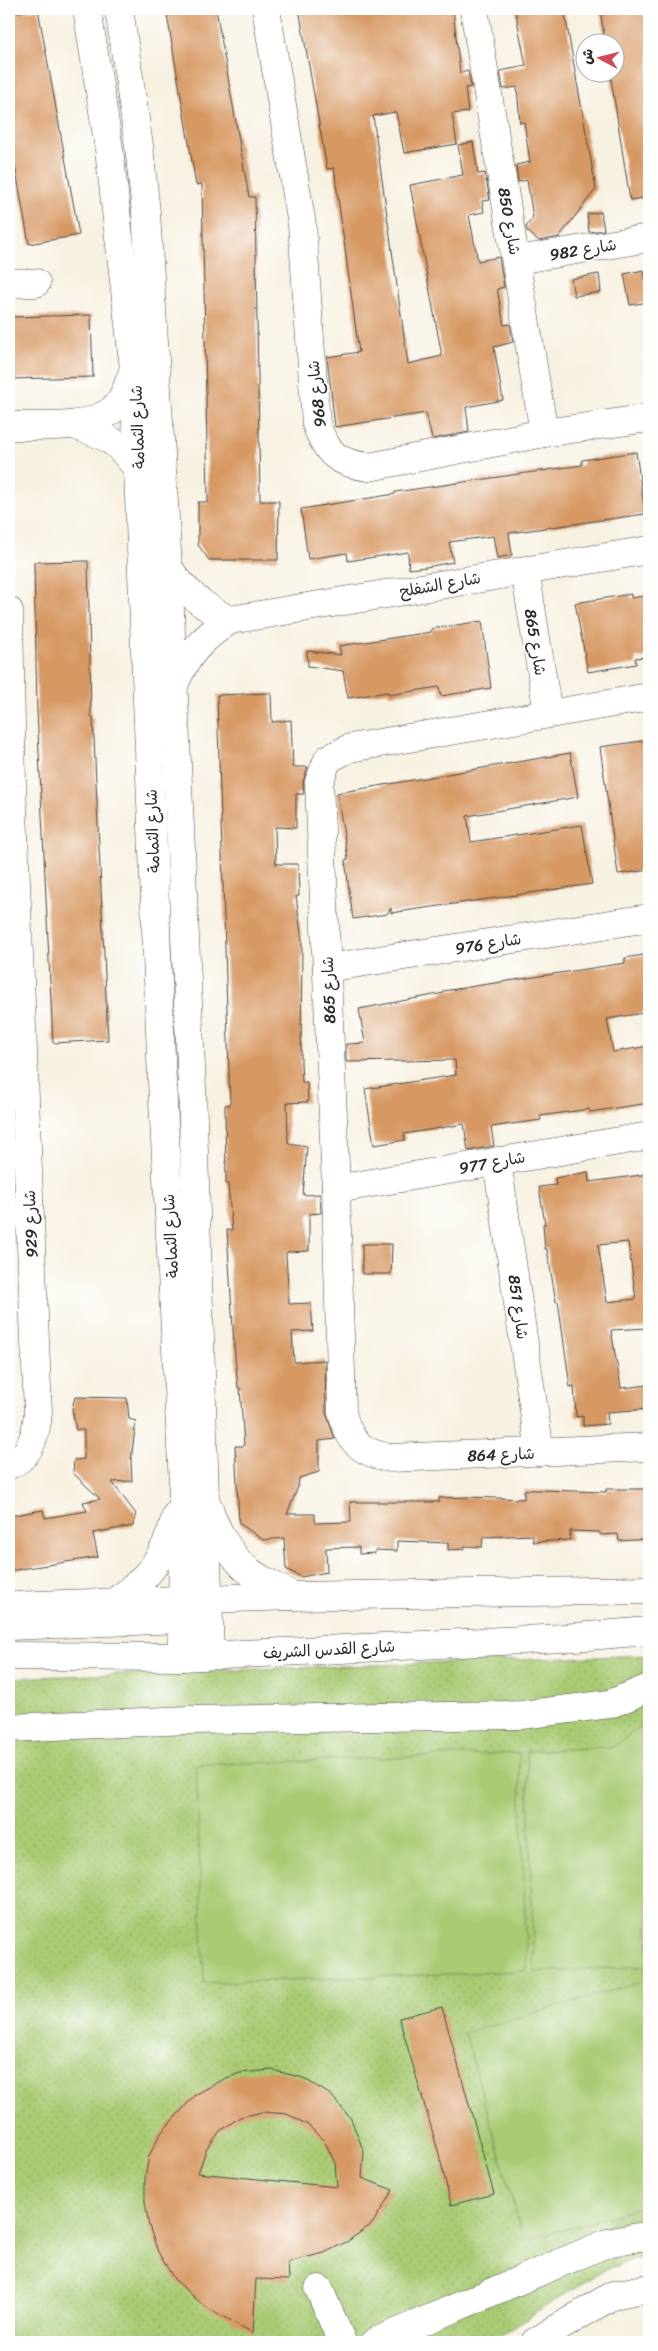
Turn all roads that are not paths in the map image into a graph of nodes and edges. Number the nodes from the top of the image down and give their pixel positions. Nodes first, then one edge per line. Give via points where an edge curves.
1 (86, 9) edge
2 (119, 9) edge
3 (266, 9) edge
4 (474, 9) edge
5 (649, 238) edge
6 (517, 260) junction
7 (9, 283) edge
8 (36, 283) dead end
9 (134, 369) junction
10 (649, 418) edge
11 (73, 424) junction
12 (9, 426) edge
13 (544, 433) junction
14 (138, 470) junction
15 (649, 550) edge
16 (168, 567) junction
17 (525, 570) junction
18 (9, 611) edge
19 (230, 620) junction
20 (172, 690) junction
21 (649, 697) edge
22 (548, 713) junction
23 (10, 715) edge
24 (10, 786) edge
25 (649, 918) edge
26 (327, 968) junction
27 (649, 1136) edge
28 (497, 1161) junction
29 (336, 1189) junction
30 (356, 1444) joint
31 (649, 1447) edge
32 (540, 1452) junction
33 (9, 1465) edge
34 (194, 1488) junction
35 (649, 1590) edge
36 (293, 1596) junction
37 (116, 1601) junction
38 (9, 1606) edge
39 (191, 1606) junction
40 (9, 1626) edge
41 (649, 1631) edge
42 (210, 1655) junction
43 (9, 1656) edge
44 (182, 1657) junction
45 (649, 1688) edge
46 (9, 1728) edge
47 (649, 2237) edge
48 (649, 2288) edge
49 (319, 2289) dead end
50 (342, 2342) edge
51 (375, 2342) edge
52 (535, 2342) edge

1 - 9 street, شارع الثمامة via 110,158
2 - 16 street, شارع الثمامة via 146,214
3 - 13 street, شارع 968 via 302,225 316,424 322,442 333,455 349,464 369,467
4 - 6 street, شارع 850
5 - 6 street, شارع 982
6 - 13 street, شارع 850
7 - 8 street
9 - 11 street via 125,394 111,411
9 - 14 street, شارع الثمامة
10 - 13 street, شارع 968
11 - 12 street
11 - 14 street via 115,441
14 - 34 street, شارع الثمامة via 162,1081
15 - 17 street, شارع الشفلح
16 - 19 street via 194,599
16 - 20 street, شارع الثمامة
17 - 19 street, شارع الشفلح
17 - 22 street, شارع 865
18 - 23 street, شارع 929
19 - 20 street, شارع الشفلح via 210,632 194,649
20 - 34 street, شارع الثمامة via 192,1089
21 - 22 street, شارع 865
22 - 26 street, شارع 865 via 350,748 328,759 319,782
23 - 24 street, شارع 929
24 - 33 street, شارع 929 via 38,1413 36,1433 27,1452
25 - 26 street, شارع 976
26 - 29 street, شارع 865
27 - 28 street, شارع 977
28 - 29 street, شارع 977
28 - 32 street, شارع 851
29 - 30 street, شارع 865 via 342,1412 346,1430
30 - 32 street, شارع 864 via 371,1455 390,1458
31 - 32 street, شارع 864
34 - 36 street via 240,1562 257,1576
34 - 37 street via 156,1565
34 - 39 street, شارع الثمامة
35 - 36 street
36 - 39 street
37 - 38 street
37 - 39 street
39 - 40 street
39 - 42 street, شارع الثمامة
39 - 44 street, شارع الثمامة
41 - 42 street, شارع القدس الشريف
42 - 44 street, شارع القدس الشريف
43 - 44 street, شارع القدس الشريف
45 - 46 street via 610,1704 521,1715 199,1720
47 - 51 street via 607,2243
48 - 52 street via 613,2295
49 - 50 street

